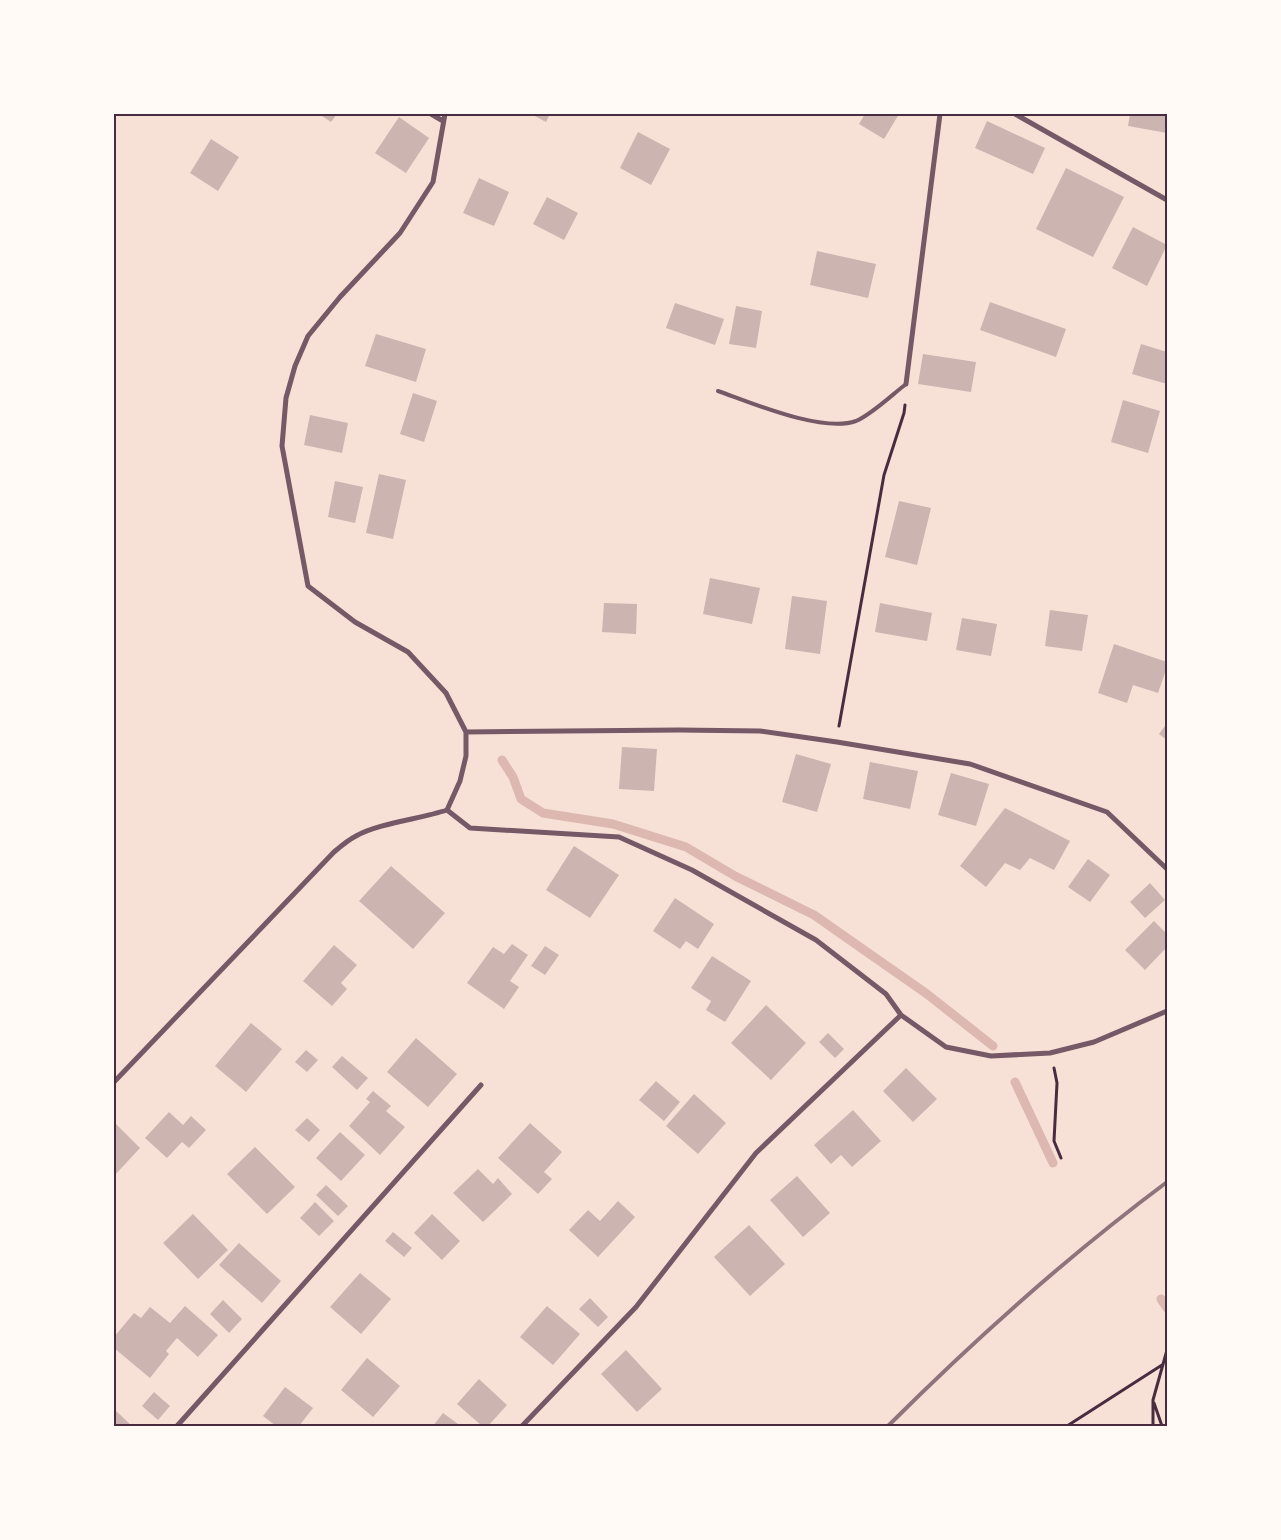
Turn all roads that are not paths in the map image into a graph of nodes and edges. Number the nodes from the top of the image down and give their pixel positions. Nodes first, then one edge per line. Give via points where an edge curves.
1 (431, 114) edge
2 (446, 114) edge
3 (940, 114) edge
4 (1015, 114) edge
5 (444, 121) junction
6 (1167, 200) edge
7 (906, 384) joint
8 (718, 391) dead end
9 (466, 732) junction
10 (447, 810) junction
11 (1167, 869) edge
12 (1167, 1011) edge
13 (901, 1015) junction
14 (114, 1082) edge
15 (481, 1085) dead end
16 (178, 1426) edge
17 (522, 1426) edge

1 - 5 street
2 - 5 street
3 - 7 street
4 - 6 street
5 - 9 street via 433,182 400,233 308,336 286,398 282,446 308,586 356,622 408,652 446,693
7 - 8 lane via 856,420 833,424 789,415
9 - 10 street via 466,756 460,781
9 - 11 street via 760,731 970,764 1107,812
10 - 13 street via 470,828 619,837 692,870 816,940 886,994
10 - 14 street via 357,835 334,852
12 - 13 street via 1094,1042 1050,1053 991,1056 946,1046
13 - 17 street via 756,1153 636,1307
15 - 16 street

